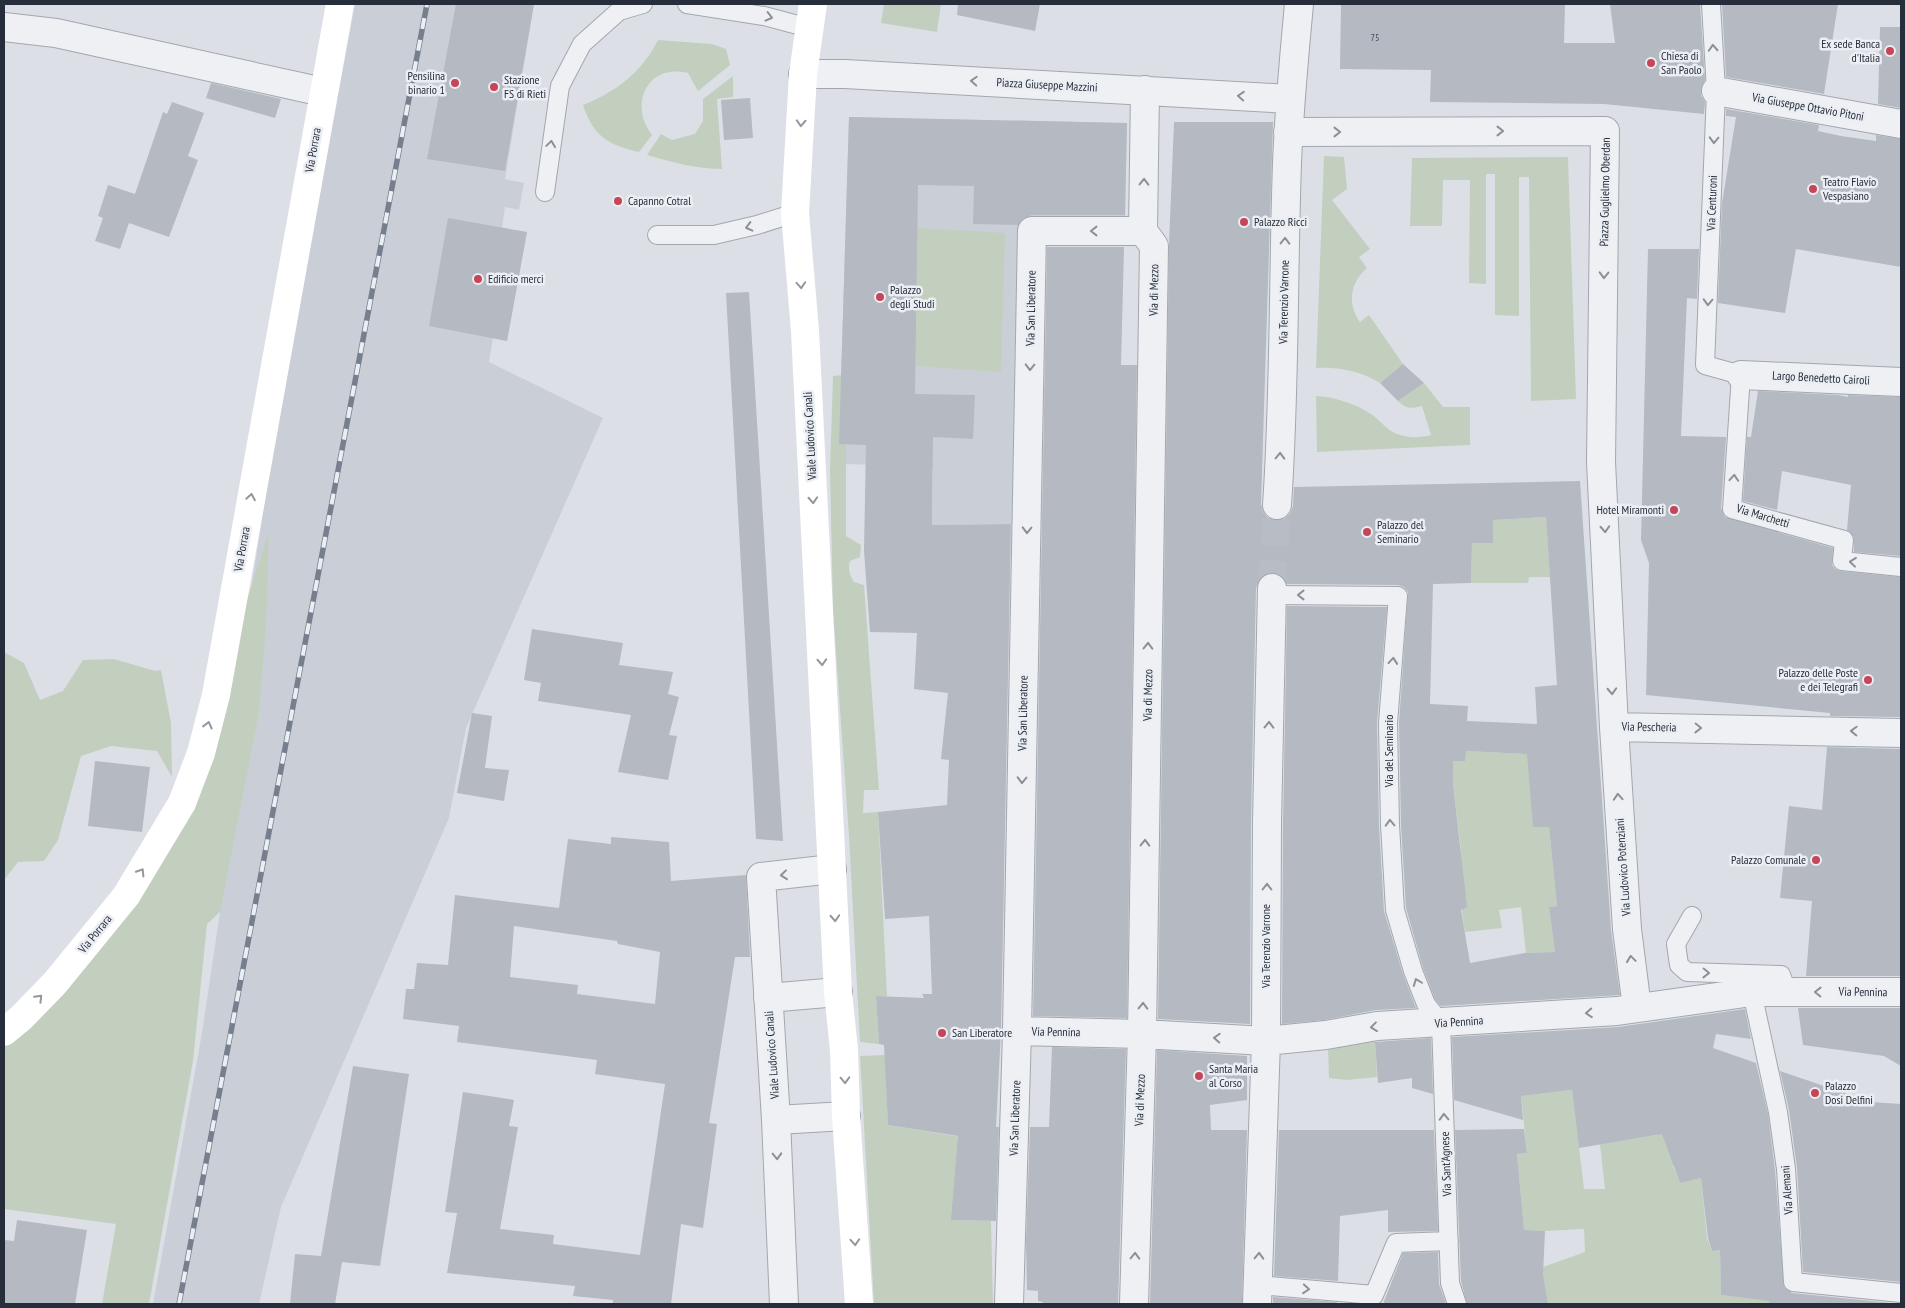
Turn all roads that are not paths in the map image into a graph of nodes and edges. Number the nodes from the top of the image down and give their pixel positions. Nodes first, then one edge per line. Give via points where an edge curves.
1 (340, 4) edge
2 (643, 4) edge
3 (687, 4) edge
4 (1299, 4) edge
5 (1711, 4) edge
6 (811, 16) edge
7 (4, 27) edge
8 (803, 74) junction
9 (1145, 90) junction
10 (1716, 91) junction
11 (323, 92) junction
12 (1290, 99) junction
13 (1901, 124) edge
14 (1288, 132) junction
15 (545, 192) dead end
16 (795, 213) junction
17 (1142, 231) junction
18 (657, 235) dead end
19 (1741, 374) junction
20 (1901, 382) edge
21 (1603, 480) joint
22 (1277, 505) tunnel mouth
23 (1901, 567) edge
24 (1272, 591) joint
25 (1614, 727) junction
26 (1901, 733) edge
27 (832, 869) junction
28 (1692, 916) dead end
29 (1788, 991) junction
30 (838, 992) junction
31 (1752, 992) junction
32 (1901, 992) edge
33 (768, 998) junction
34 (1637, 1008) junction
35 (1441, 1023) junction
36 (1017, 1031) junction
37 (4, 1032) edge
38 (1142, 1034) junction
39 (1266, 1041) junction
40 (846, 1116) junction
41 (776, 1120) junction
42 (1449, 1241) junction
43 (1257, 1294) edge
44 (1901, 1294) edge
45 (784, 1304) edge
46 (859, 1304) edge
47 (1009, 1304) edge
48 (1134, 1304) edge
49 (1457, 1304) edge

1 - 11 street, Via Porrara
15 -> 2 lane via 560,86 582,44 619,11
3 -> 6 lane via 764,16
4 - 12 street, Via Terenzio Varrone
10 -> 5 lane, Via Centuroni
6 - 8 street, Viale Ludovico Canali
7 - 11 street via 56,33
9 -> 8 street, Piazza Giuseppe Mazzini
8 -> 16 street, Viale Ludovico Canali
12 -> 9 street, Piazza Giuseppe Mazzini
17 -> 9 street
10 - 13 street, Via Giuseppe Ottavio Pitoni
10 -> 19 lane, Via Centuroni via 1705,365
37 -> 11 street, Via Porrara via 55,983 126,896 182,803 201,753 216,694
12 - 14 street, Via Terenzio Varrone
14 -> 21 street, Piazza Guglielmo Oberdan via 1605,131
22 -> 14 street, Via Terenzio Varrone
16 -> 18 lane via 714,235
16 -> 27 street, Viale Ludovico Canali via 805,331
17 -> 36 street, Via San Liberatore via 1032,231
38 -> 17 street, Via di Mezzo via 1154,246
19 - 20 street, Largo Benedetto Cairoli
23 -> 19 lane, Via Marchetti via 1842,561 1844,540 1732,509
21 -> 25 street, Via Pescheria
35 -> 24 lane, Via del Seminario via 1426,1004 1395,910 1388,724 1398,596
39 -> 24 street, Via Terenzio Varrone
25 - 26 street, Via Pescheria
34 -> 25 street, Via Ludovico Potenziani via 1627,929
27 -> 30 street, Viale Ludovico Canali
27 -> 33 street, Viale Ludovico Canali via 760,877
28 -> 29 lane via 1676,944 1679,965 1687,972 1781,975
29 - 31 street, Via Pennina
32 -> 29 street, Via Pennina
30 - 33 street
30 -> 40 street, Viale Ludovico Canali
31 - 34 street, Via Pennina
31 - 44 lane, Via Alemani via 1786,1170 1793,1282
33 - 41 street, Viale Ludovico Canali
34 -> 35 street, Via Pennina
35 -> 39 street, Via Pennina via 1377,1026
42 -> 35 lane, Via Sant'Agnese
36 - 38 street, Via Pennina
36 - 47 street, Via San Liberatore
39 -> 38 street, Via Pennina
48 -> 38 street, Via di Mezzo
43 -> 39 street, Via Terenzio Varrone
40 - 41 street
40 -> 46 street, Viale Ludovico Canali
41 -> 45 street, Viale Ludovico Canali
43 -> 42 lane via 1374,1295 1396,1243
42 - 49 lane, Via Sant'Agnese via 1450,1282

